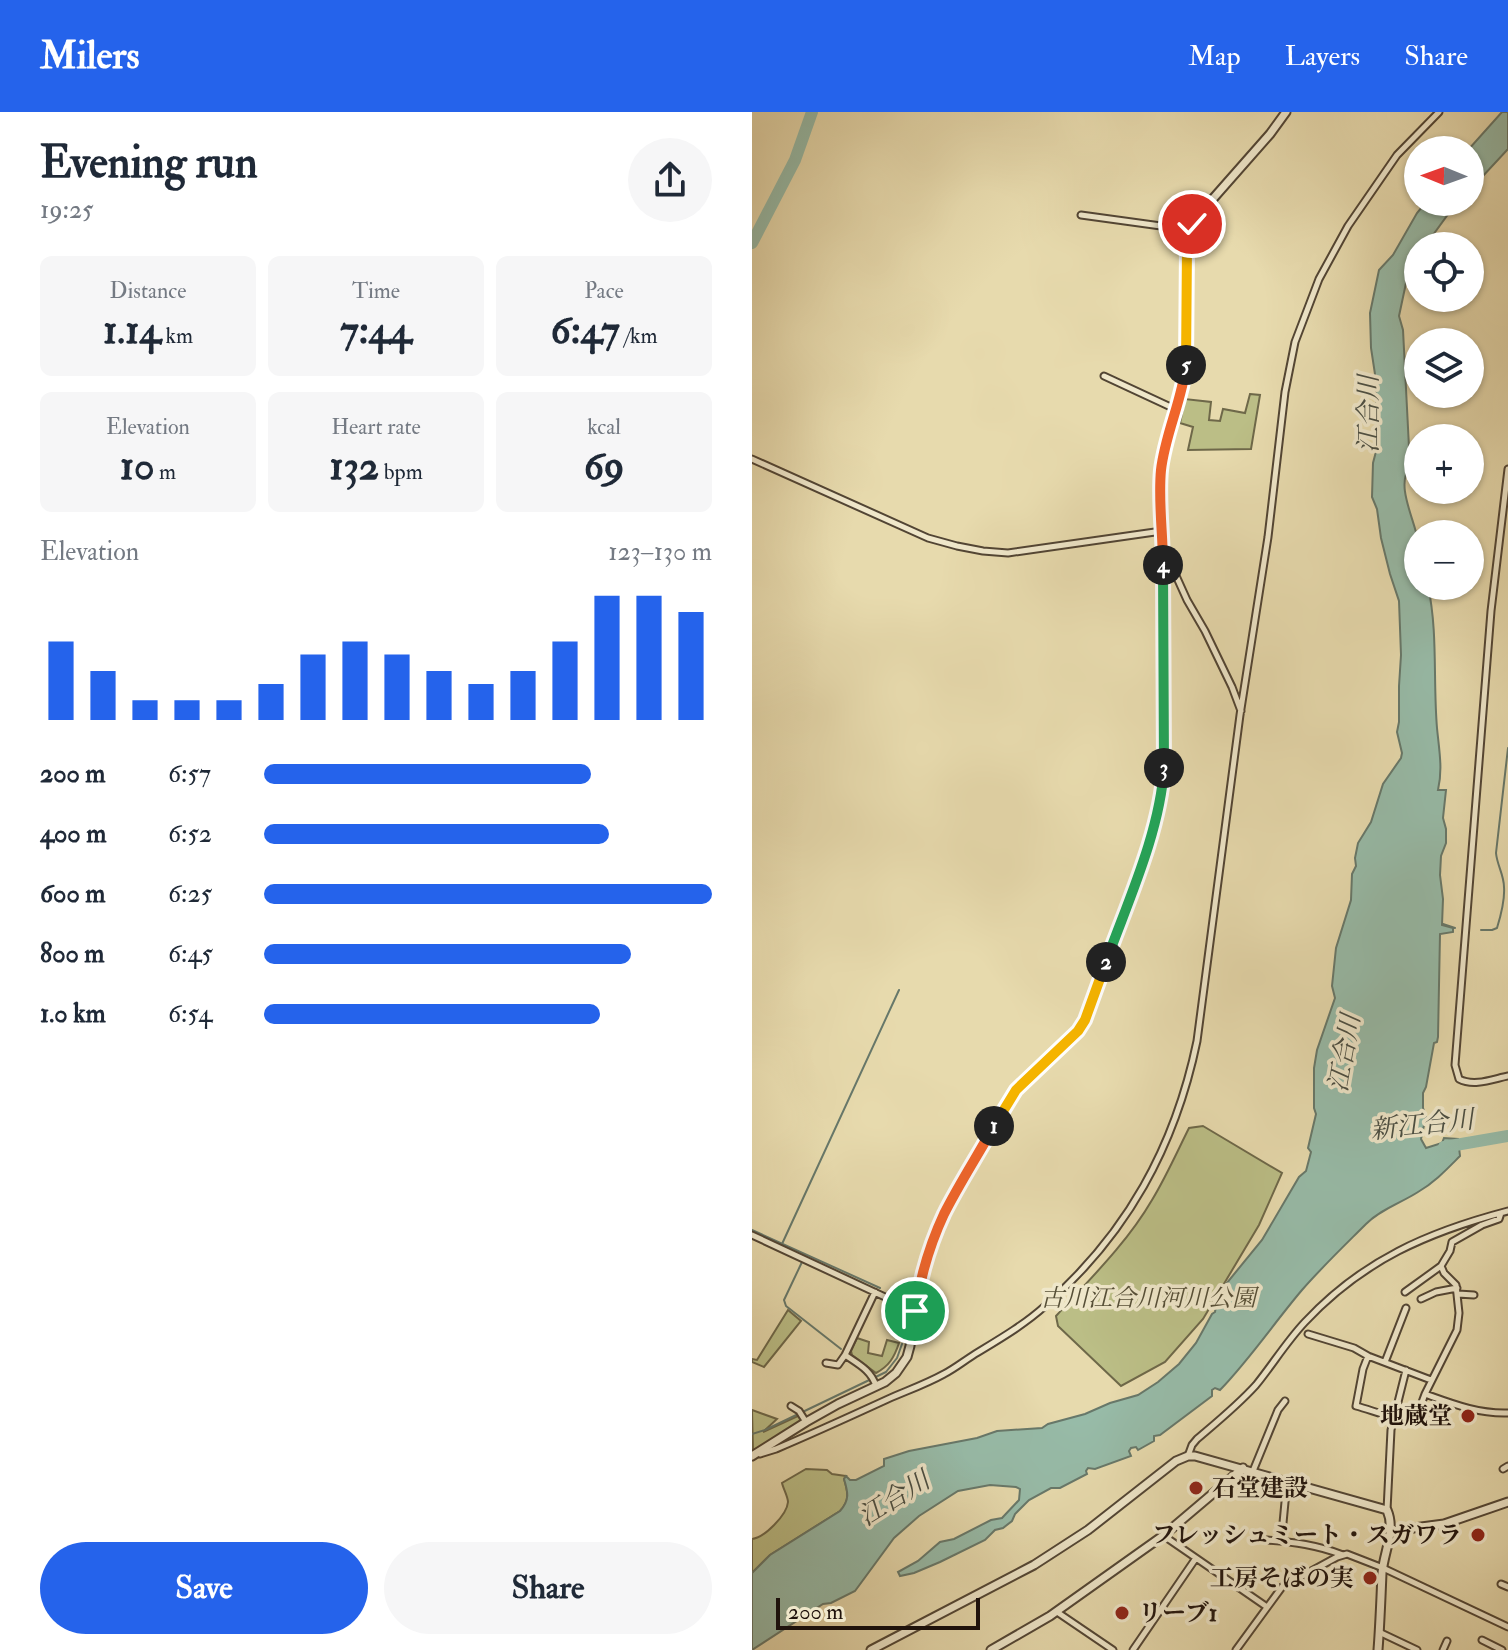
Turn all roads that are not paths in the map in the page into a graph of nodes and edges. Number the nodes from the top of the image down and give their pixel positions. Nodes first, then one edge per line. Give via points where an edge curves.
1 (1286, 112) edge
2 (1439, 112) edge
3 (1081, 215) dead end
4 (1190, 230) junction
5 (1104, 376) dead end
6 (1175, 409) junction
7 (752, 459) edge
8 (1508, 469) edge
9 (1162, 531) junction
10 (1163, 547) junction
11 (1241, 711) junction
12 (1508, 1076) edge
13 (1504, 1212) edge
14 (752, 1237) edge
15 (1441, 1266) junction
16 (1457, 1291) junction
17 (875, 1292) junction
18 (1405, 1292) dead end
19 (1474, 1295) dead end
20 (1421, 1299) dead end
21 (1406, 1308) dead end
22 (915, 1311) junction
23 (1308, 1334) dead end
24 (845, 1355) junction
25 (1368, 1356) junction
26 (1385, 1362) junction
27 (826, 1363) dead end
28 (1406, 1370) junction
29 (1431, 1380) junction
30 (876, 1384) junction
31 (1425, 1394) junction
32 (1285, 1401) dead end
33 (791, 1406) dead end
34 (1508, 1413) edge
35 (803, 1416) junction
36 (1394, 1418) junction
37 (752, 1456) edge
38 (1188, 1456) junction
39 (1243, 1468) junction
40 (1253, 1471) junction
41 (1287, 1481) junction
42 (1508, 1502) edge
43 (1387, 1510) junction
44 (1283, 1523) dead end
45 (1391, 1531) junction
46 (1164, 1535) junction
47 (1267, 1540) dead end
48 (1343, 1555) junction
49 (1196, 1558) junction
50 (1383, 1568) junction
51 (1501, 1584) dead end
52 (1508, 1587) edge
53 (1267, 1607) junction
54 (1057, 1612) junction
55 (1508, 1627) edge
56 (1379, 1632) junction
57 (1482, 1640) dead end
58 (1447, 1641) dead end
59 (1103, 1647) edge
60 (871, 1650) edge
61 (991, 1650) edge
62 (1113, 1650) edge
63 (1133, 1650) edge
64 (1236, 1650) edge
65 (1378, 1650) edge
66 (1417, 1650) edge
67 (1443, 1650) edge
68 (1502, 1650) edge

1 - 4 street
2 - 11 street via 1397,155 1348,226 1319,279 1295,342
3 - 4 street
4 - 6 street via 1188,354
5 - 6 street
6 - 9 street via 1161,471
7 - 9 street via 928,538 983,551 1008,553
8 - 12 street via 1491,611 1455,1065 1466,1083
9 - 10 street
10 - 11 street
10 - 22 street via 1164,770 1154,828 1085,1020 1003,1108 943,1216
11 - 37 street via 1189,1079 1169,1136 1133,1204 1077,1275 1005,1336 944,1374
13 - 15 street via 1452,1242
13 - 38 street via 1425,1237 1346,1284 1290,1338 1256,1384 1197,1439
14 - 17 street
15 - 16 street
15 - 18 street
16 - 19 street
16 - 20 street
16 - 29 street via 1457,1330
17 - 22 street
17 - 24 street
21 - 26 street
22 - 30 street via 907,1357 896,1373
23 - 25 street
24 - 27 street via 838,1365
24 - 30 street via 873,1375
25 - 26 street
25 - 36 street via 1356,1406
26 - 28 street
28 - 29 street
28 - 36 street
29 - 31 street
30 - 35 street
31 - 34 street via 1470,1410
31 - 36 street via 1416,1417
32 - 40 street
33 - 35 street
35 - 37 street
36 - 43 street
38 - 39 street
38 - 60 street via 1034,1565
39 - 40 street
39 - 46 street
40 - 41 street
41 - 43 street
41 - 44 street
42 - 45 street via 1444,1524
43 - 45 street
45 - 50 street
46 - 49 street
46 - 54 street
47 - 48 street
48 - 50 street
48 - 53 street via 1282,1587
49 - 53 street
49 - 63 street
50 - 55 street
50 - 56 street
51 - 52 street
53 - 64 street
54 - 59 street
54 - 61 street
56 - 65 street
56 - 66 street
57 - 68 street
58 - 67 street
59 - 62 street

